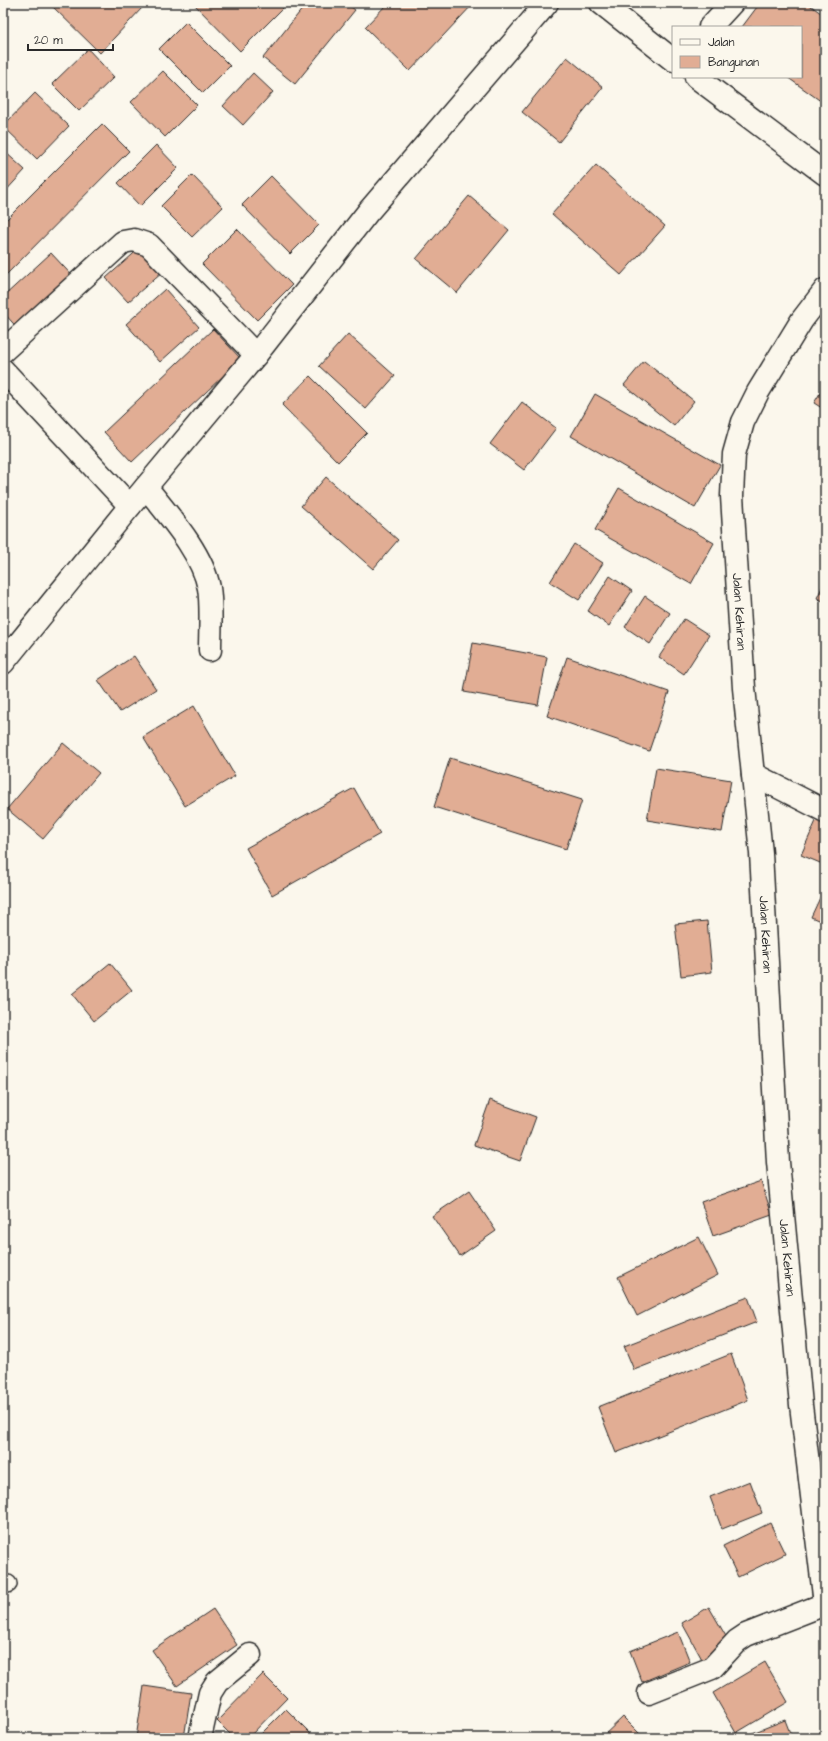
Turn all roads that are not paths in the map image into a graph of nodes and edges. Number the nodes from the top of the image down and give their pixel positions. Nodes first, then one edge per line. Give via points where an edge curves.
1 (547, 3) edge
2 (601, 3) edge
3 (732, 3) edge
4 (711, 26) edge
5 (672, 59) edge
6 (697, 78) edge
7 (825, 174) edge
8 (825, 290) edge
9 (3, 351) edge
10 (256, 355) junction
11 (3, 370) edge
12 (146, 487) junction
13 (130, 506) junction
14 (210, 650) dead end
15 (3, 664) edge
16 (753, 774) junction
17 (825, 812) edge
18 (825, 1604) edge
19 (250, 1655) dead end
20 (649, 1692) dead end
21 (200, 1738) edge

1 - 10 street via 368,212
2 - 5 street
3 - 4 street
6 - 7 street
8 - 16 street, Jalan Kehiran via 802,320 758,392 743,422 734,454 732,496 736,584
9 - 10 street via 124,242 134,240 149,245
10 - 12 street
11 - 13 street
12 - 13 street
12 - 14 street via 180,530 201,565 209,588
13 - 15 street
16 - 17 street
16 - 18 street, Jalan Kehiran via 761,854 778,1162 801,1405
18 - 20 street via 746,1635 712,1668
19 - 21 street via 218,1682 210,1693

